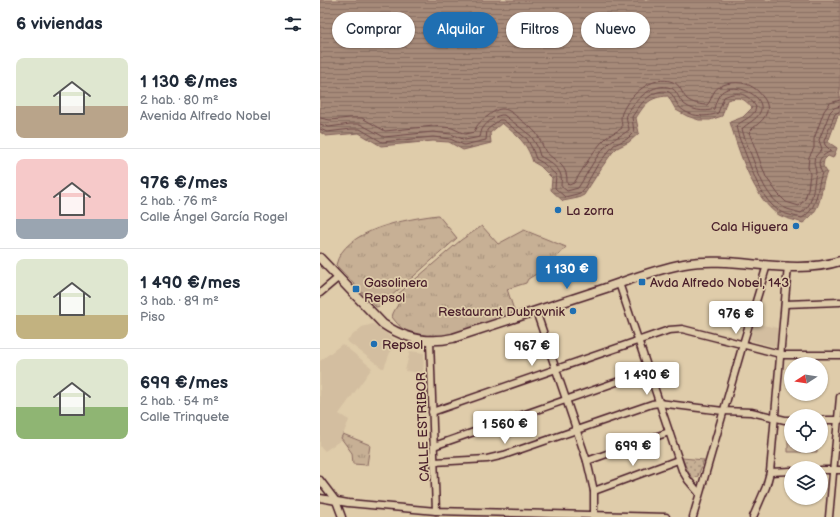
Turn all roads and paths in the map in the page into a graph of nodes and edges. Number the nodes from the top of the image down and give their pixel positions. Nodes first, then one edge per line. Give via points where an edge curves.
1 (320, 258) edge
2 (840, 261) edge
3 (767, 265) junction
4 (788, 266) junction
5 (339, 277) junction
6 (619, 284) junction
7 (320, 294) edge
8 (840, 302) edge
9 (785, 304) junction
10 (536, 311) junction
11 (638, 340) junction
12 (430, 341) junction
13 (743, 344) junction
14 (780, 354) junction
15 (840, 356) edge
16 (555, 369) junction
17 (648, 371) junction
18 (840, 397) edge
19 (565, 400) junction
20 (659, 403) junction
21 (723, 411) junction
22 (432, 412) junction
23 (774, 418) junction
24 (784, 419) edge
25 (828, 420) edge
26 (839, 420) edge
27 (576, 430) junction
28 (669, 432) junction
29 (434, 446) junction
30 (678, 460) junction
31 (586, 461) junction
32 (434, 462) junction
33 (837, 470) edge
34 (784, 471) edge
35 (770, 472) junction
36 (320, 480) edge
37 (594, 491) junction
38 (699, 493) junction
39 (320, 498) edge
40 (336, 502) junction
41 (436, 511) junction
42 (594, 516) edge
43 (342, 517) edge
44 (666, 517) edge
45 (693, 517) edge
46 (753, 517) edge
47 (829, 517) edge

1 - 5 main road
2 - 4 main road via 818,266
3 - 4 main road
3 - 6 main road via 694,262 669,267
3 - 13 street
4 - 9 street
5 - 7 street
5 - 12 main road via 374,316 391,330 412,339
6 - 10 main road
6 - 11 street
8 - 9 street
9 - 14 street
10 - 12 main road via 453,338
10 - 16 street
11 - 13 street via 669,330 682,329
11 - 16 street
11 - 17 street
12 - 22 street, CALLE ESTRIBOR
13 - 14 street
13 - 21 street
14 - 15 street
14 - 23 street
16 - 19 street
16 - 22 street
17 - 19 street
17 - 20 street
18 - 26 street
19 - 27 street
19 - 29 street
20 - 21 street
20 - 27 street
20 - 28 street
21 - 23 street via 751,412
21 - 38 street
22 - 29 street, CALLE ESTRIBOR
23 - 24 street
23 - 35 street
25 - 26 street
26 - 33 street
27 - 31 street
27 - 32 street via 495,457
28 - 30 street
28 - 31 street
29 - 32 street, CALLE ESTRIBOR
30 - 37 street
30 - 38 street via 685,475
31 - 37 street
32 - 41 street, CALLE ESTRIBOR
33 - 47 street
34 - 35 street
35 - 46 street
36 - 40 street
37 - 42 street
38 - 45 street
39 - 40 street
40 - 41 street
40 - 43 street
41 - 42 street
42 - 44 street

